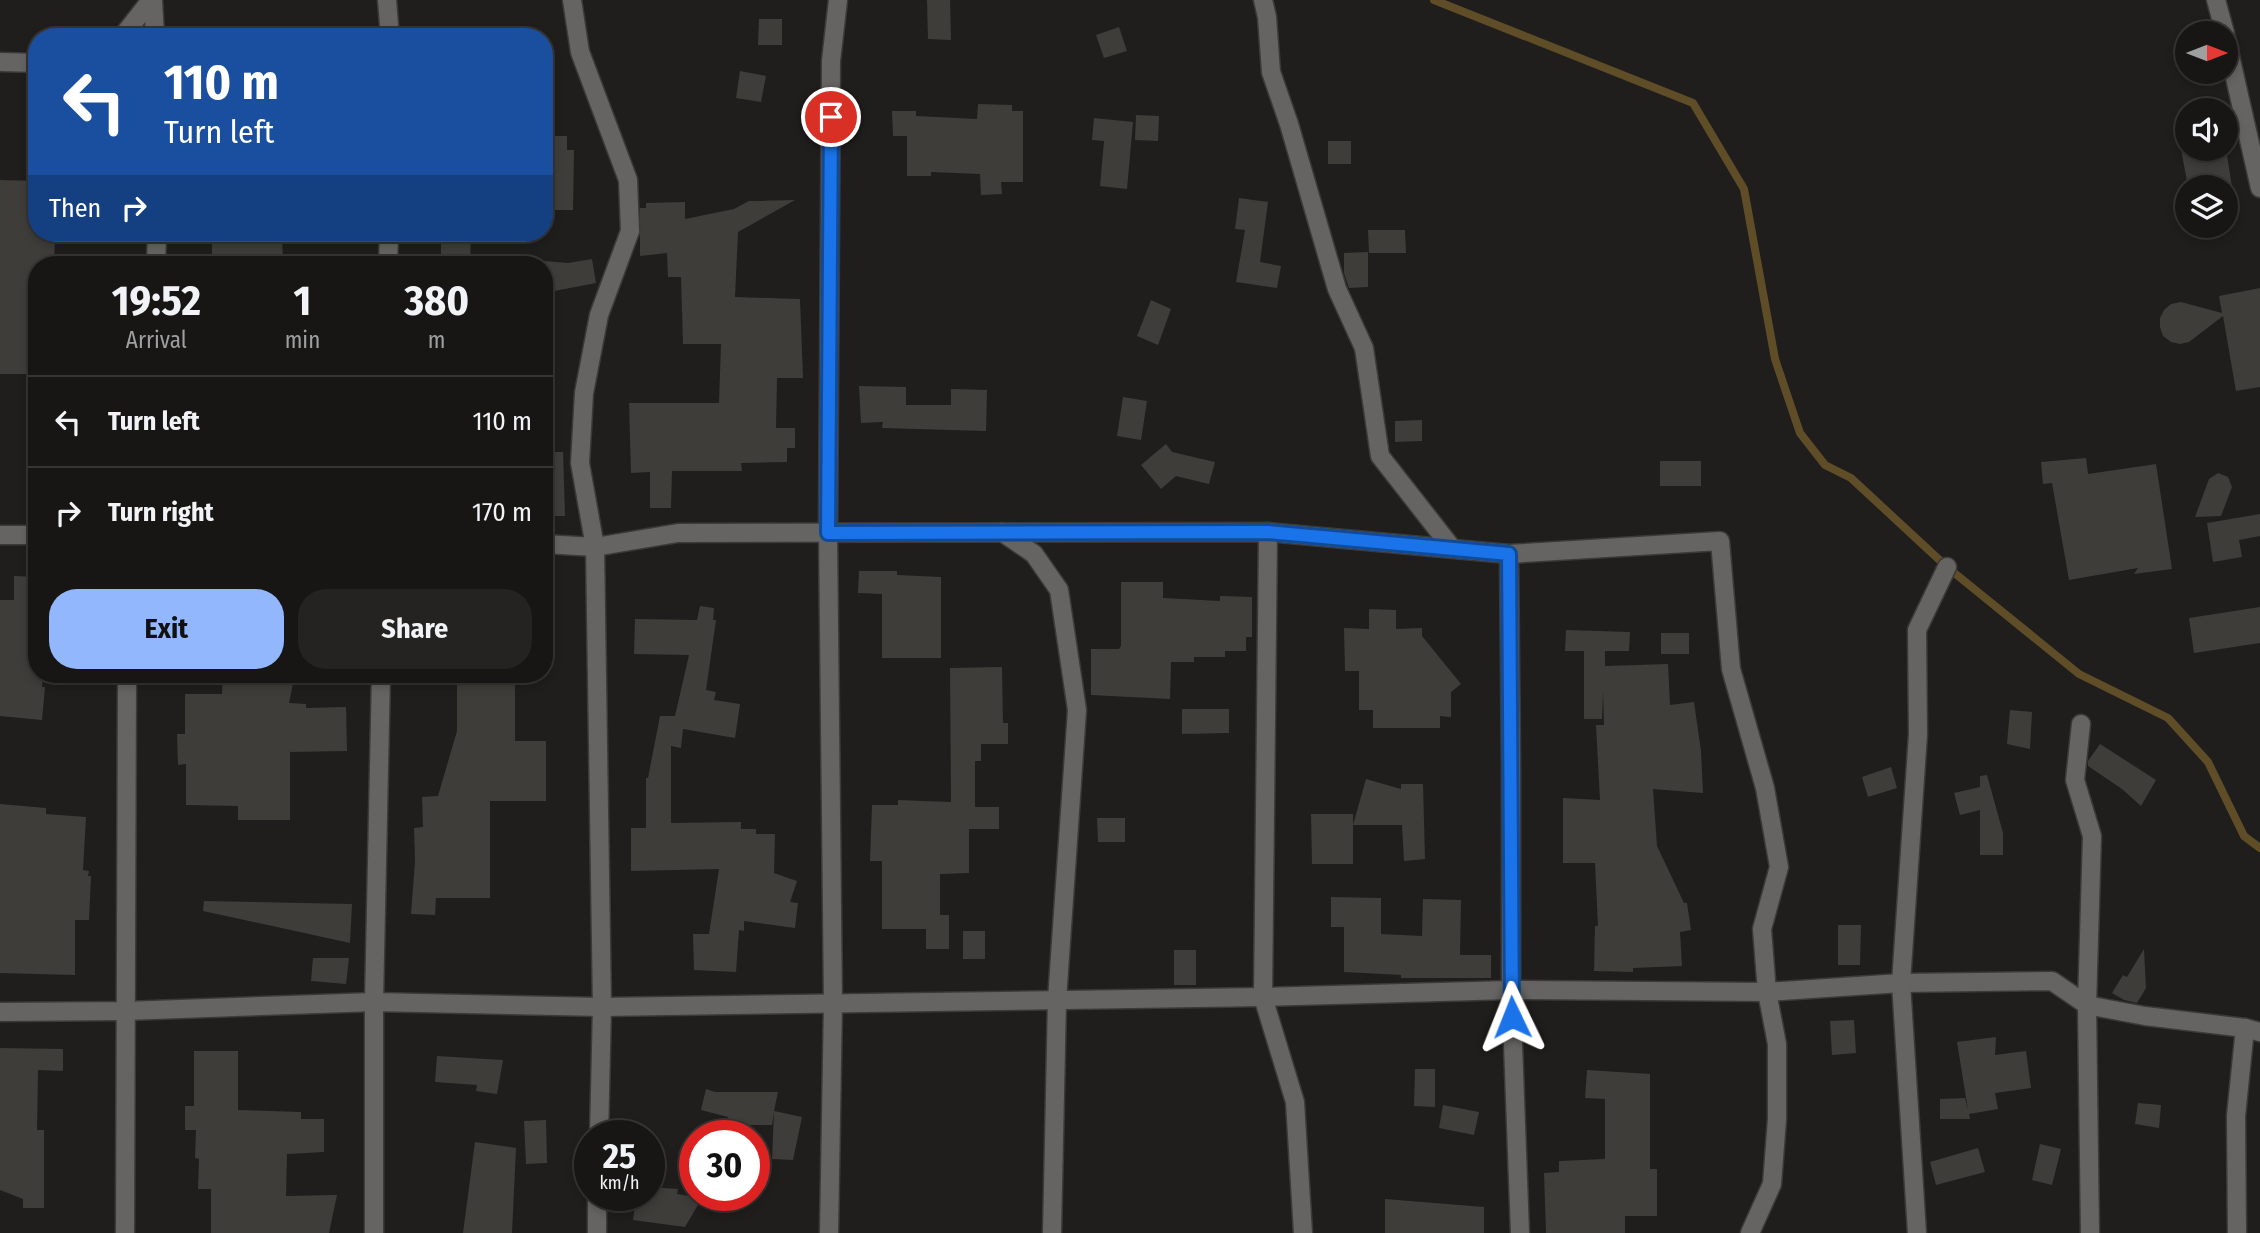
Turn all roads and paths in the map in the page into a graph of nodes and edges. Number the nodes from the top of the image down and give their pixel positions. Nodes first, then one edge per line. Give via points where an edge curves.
1 (152, 0) edge
2 (387, 0) edge
3 (572, 0) edge
4 (838, 0) edge
5 (1263, 0) edge
6 (2216, 0) edge
7 (2221, 21) edge
8 (129, 28) edge
9 (154, 28) edge
10 (389, 28) edge
11 (0, 62) edge
12 (28, 63) edge
13 (2236, 84) edge
14 (2260, 188) edge
15 (1002, 532) junction
16 (1268, 532) junction
17 (828, 533) junction
18 (0, 535) edge
19 (28, 535) edge
20 (553, 545) edge
21 (595, 547) junction
22 (1452, 548) junction
23 (1509, 554) junction
24 (1947, 567) dead end
25 (127, 683) edge
26 (381, 683) edge
27 (2081, 724) dead end
28 (1901, 984) junction
29 (1510, 990) junction
30 (1768, 992) junction
31 (1263, 997) junction
32 (1057, 1000) junction
33 (373, 1002) junction
34 (833, 1003) junction
35 (2087, 1004) junction
36 (602, 1007) junction
37 (0, 1012) edge
38 (125, 1012) junction
39 (2252, 1030) edge
40 (599, 1120) edge
41 (597, 1211) edge
42 (125, 1233) edge
43 (374, 1233) edge
44 (597, 1233) edge
45 (829, 1233) edge
46 (1052, 1233) edge
47 (1303, 1233) edge
48 (1520, 1233) edge
49 (1750, 1233) edge
50 (1917, 1233) edge
51 (2090, 1233) edge
52 (2237, 1233) edge

1 - 8 street
1 - 9 street
2 - 10 street
3 - 21 street via 580,52 628,180 630,231 598,315 584,393 580,463
4 - 17 street via 831,61
5 - 22 street via 1271,72 1337,289 1364,348 1380,456
6 - 7 street
11 - 12 street
13 - 14 street
15 - 16 street
15 - 17 street
15 - 32 street via 1034,555 1059,590 1077,710
16 - 22 street
16 - 31 street
17 - 21 street via 677,533
17 - 34 street
18 - 19 street
20 - 21 street
21 - 36 street
22 - 23 street
23 - 29 street
23 - 30 street via 1720,541 1731,669 1765,788 1779,867 1762,929
24 - 28 street via 1917,630 1918,734
25 - 38 street
26 - 33 street
27 - 35 street via 2075,780 2092,836
28 - 30 street
28 - 35 street via 2052,981
28 - 50 street
29 - 30 street
29 - 31 street
29 - 48 street
30 - 49 street via 1777,1044 1777,1119 1772,1184
31 - 32 street
31 - 47 street via 1295,1102
32 - 34 street
32 - 46 street
33 - 36 street
33 - 38 street
33 - 43 street
34 - 36 street
34 - 45 street
35 - 39 street
35 - 51 street
36 - 40 street
37 - 38 street
38 - 42 street
39 - 52 street via 2236,1116
41 - 44 street

